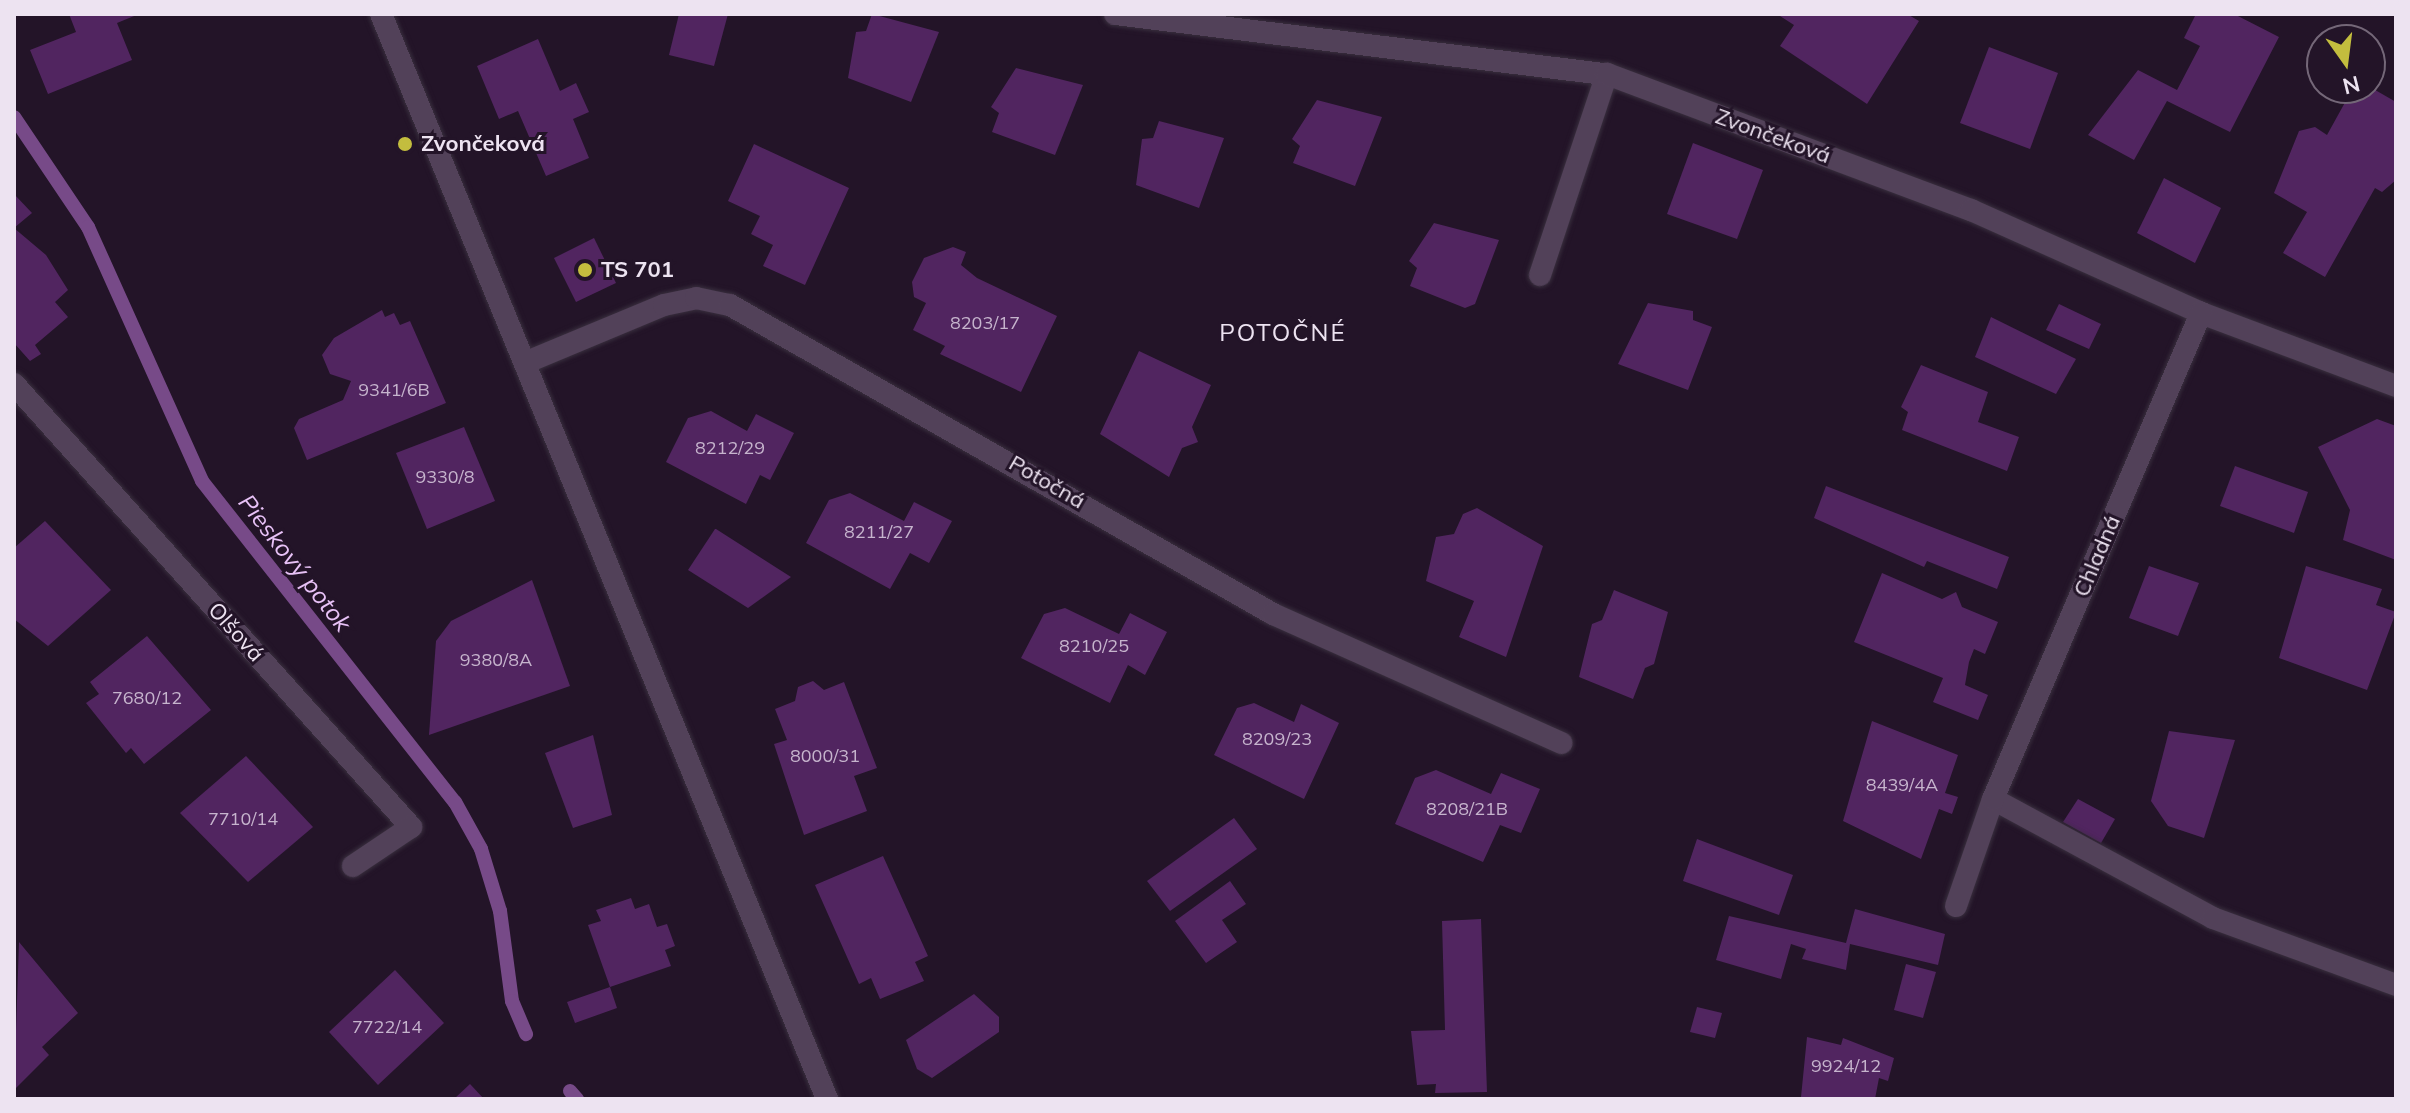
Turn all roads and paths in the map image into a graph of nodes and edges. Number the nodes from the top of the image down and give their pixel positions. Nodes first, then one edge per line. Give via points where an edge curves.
1 (381, 14) edge
2 (1115, 14) edge
3 (1607, 74) junction
4 (1540, 275) dead end
5 (2201, 313) junction
6 (527, 362) junction
7 (14, 384) edge
8 (2396, 386) edge
9 (1562, 743) dead end
10 (1993, 799) junction
11 (353, 866) dead end
12 (1956, 906) dead end
13 (2396, 985) edge
14 (827, 1099) edge

1 - 6 street
2 - 3 street, Zvončeková
3 - 4 street
3 - 5 street, Zvončeková via 1971,210
5 - 8 street, Zvončeková
5 - 10 street, Chladná
6 - 9 street, Potočná via 664,305 696,298 730,305 1273,614
6 - 14 street
7 - 11 street, Olšová via 411,827
10 - 12 street, Chladná
10 - 13 street via 2213,918

